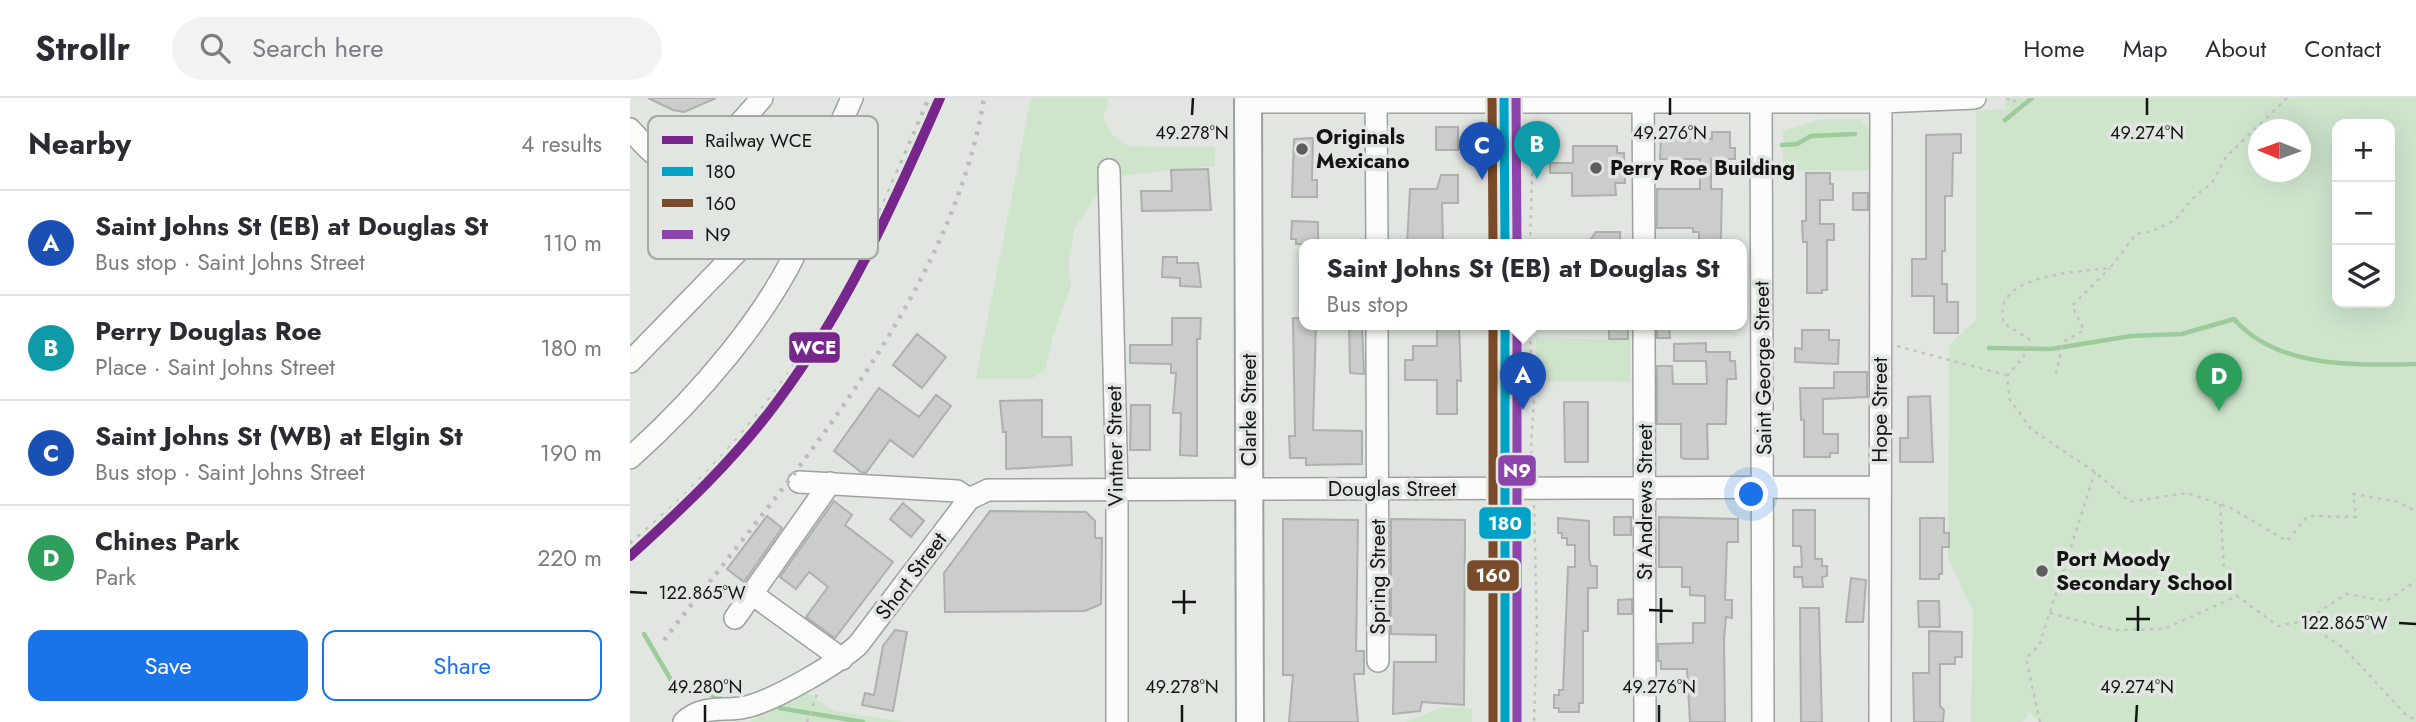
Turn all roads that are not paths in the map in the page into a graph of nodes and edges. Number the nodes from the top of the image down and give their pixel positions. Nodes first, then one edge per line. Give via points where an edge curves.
1 (762, 98) edge
2 (852, 98) edge
3 (1975, 98) edge
4 (1376, 99) edge
5 (1504, 99) edge
6 (1643, 99) edge
7 (1761, 99) edge
8 (1248, 100) edge
9 (1881, 100) edge
10 (745, 116) edge
11 (844, 116) edge
12 (630, 130) edge
13 (648, 146) edge
14 (1109, 170) dead end
15 (1377, 239) edge
16 (1505, 239) edge
17 (1644, 239) edge
18 (731, 259) edge
19 (790, 259) edge
20 (1377, 330) edge
21 (1505, 330) edge
22 (1644, 330) edge
23 (630, 362) edge
24 (630, 458) edge
25 (799, 482) dead end
26 (830, 484) junction
27 (1880, 487) junction
28 (1506, 488) junction
29 (1764, 488) junction
30 (1117, 489) junction
31 (1249, 489) junction
32 (1379, 489) junction
33 (1645, 489) junction
34 (979, 495) junction
35 (752, 594) junction
36 (736, 618) dead end
37 (1378, 661) dead end
38 (839, 662) junction
39 (684, 722) edge
40 (1117, 722) edge
41 (1250, 722) edge
42 (1505, 722) edge
43 (1645, 722) edge
44 (1763, 722) edge
45 (1880, 722) edge

1 - 10 street
2 - 11 street
3 - 9 street
4 - 5 street
4 - 8 street
4 - 15 street
5 - 6 street
5 - 16 main road
6 - 7 street
6 - 17 street
7 - 9 street
7 - 29 street, Saint George Street
8 - 31 main road, Clarke Street
9 - 27 street, Hope Street
12 - 13 street
14 - 30 street, Vintner Street
18 - 23 street
19 - 24 street via 758,314 712,374
20 - 32 street, Spring Street
21 - 28 main road
22 - 33 street, St Andrews Street
25 - 26 street, Douglas Street
26 - 34 street, Douglas Street
26 - 35 street
27 - 29 street, Douglas Street
27 - 45 street, Hope Street
28 - 32 street, Douglas Street
28 - 33 street, Douglas Street
28 - 42 main road
29 - 33 street, Douglas Street
29 - 44 street, Saint George Street
30 - 31 street, Douglas Street
30 - 34 street, Douglas Street
30 - 40 street, Vintner Street
31 - 32 street, Douglas Street
31 - 41 main road, Clarke Street
32 - 37 street, Spring Street
33 - 43 street, St Andrews Street
34 - 38 street, Short Street via 858,645
35 - 36 street
35 - 38 street
38 - 39 street, Short Street via 750,706 707,709

